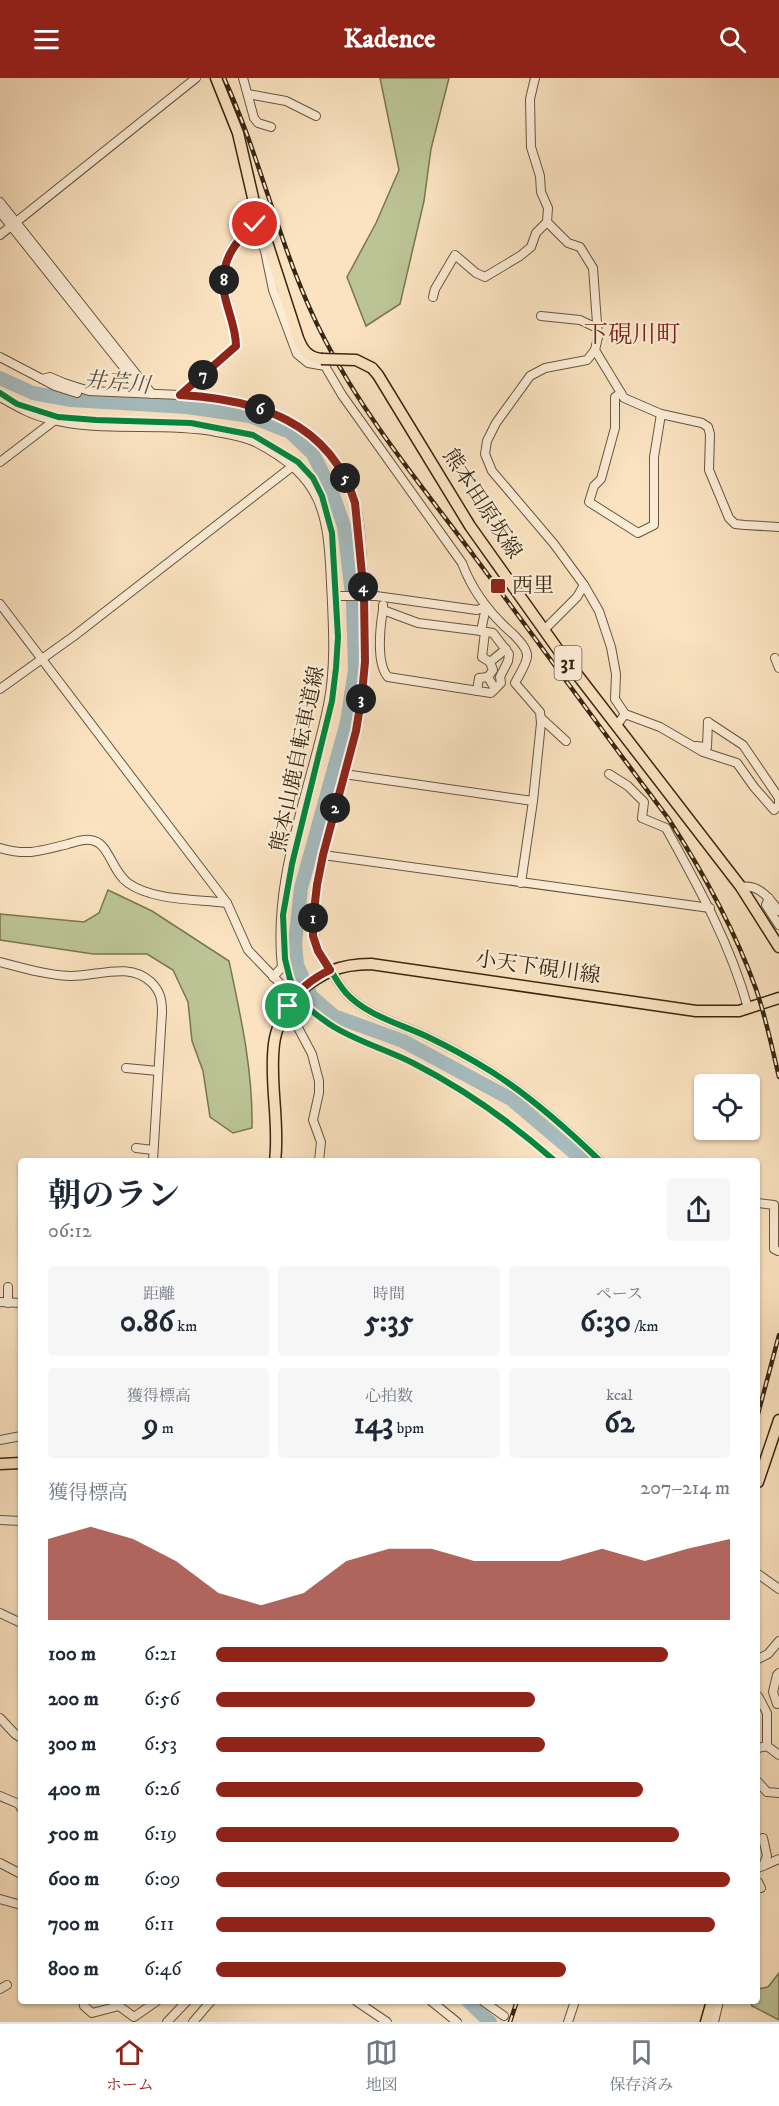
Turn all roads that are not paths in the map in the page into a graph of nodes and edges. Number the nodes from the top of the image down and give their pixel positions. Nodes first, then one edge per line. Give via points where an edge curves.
1 (196, 78) edge
2 (216, 78) edge
3 (243, 78) edge
4 (535, 78) edge
5 (248, 94) junction
6 (316, 116) dead end
7 (271, 127) dead end
8 (0, 202) edge
9 (0, 212) edge
10 (547, 222) junction
11 (13, 224) junction
12 (258, 224) junction
13 (0, 235) edge
14 (433, 297) dead end
15 (540, 316) dead end
16 (597, 328) junction
17 (595, 350) junction
18 (0, 357) edge
19 (42, 379) junction
20 (77, 393) dead end
21 (621, 393) junction
22 (148, 394) junction
23 (180, 395) junction
24 (0, 397) edge
25 (661, 414) junction
26 (55, 420) junction
27 (0, 462) edge
28 (296, 464) junction
29 (779, 527) edge
30 (584, 585) junction
31 (362, 595) junction
32 (337, 596) dead end
33 (384, 597) junction
34 (0, 604) edge
35 (486, 607) junction
36 (382, 610) junction
37 (544, 630) junction
38 (483, 632) junction
39 (506, 649) junction
40 (482, 657) junction
41 (41, 658) junction
42 (775, 658) dead end
43 (490, 662) junction
44 (779, 668) edge
45 (483, 677) junction
46 (0, 689) edge
47 (495, 689) junction
48 (477, 691) junction
49 (625, 714) junction
50 (541, 718) junction
51 (617, 725) junction
52 (566, 741) dead end
53 (694, 746) junction
54 (344, 774) junction
55 (609, 774) dead end
56 (533, 801) junction
57 (0, 848) edge
58 (323, 855) junction
59 (521, 883) junction
60 (741, 886) junction
61 (769, 898) junction
62 (227, 903) junction
63 (710, 908) junction
64 (779, 910) edge
65 (779, 925) edge
66 (779, 946) edge
67 (0, 963) edge
68 (328, 971) junction
69 (273, 976) junction
70 (297, 993) junction
71 (777, 1001) edge
72 (748, 1008) junction
73 (283, 1016) junction
74 (126, 1068) dead end
75 (158, 1071) junction
76 (136, 1148) dead end
77 (153, 1150) junction
78 (153, 1158) edge
79 (275, 1158) edge
80 (319, 1158) edge
81 (597, 1158) edge
82 (760, 1203) edge
83 (778, 1251) edge
84 (8, 1287) dead end
85 (4, 1302) edge
86 (779, 1420) edge
87 (18, 1437) edge
88 (0, 1440) edge
89 (18, 1463) edge
90 (0, 1464) edge
91 (760, 1476) edge
92 (0, 1520) edge
93 (18, 1521) edge
94 (760, 1575) edge
95 (779, 1589) edge
96 (0, 1613) edge
97 (18, 1622) edge
98 (779, 1641) edge
99 (760, 1658) edge
100 (779, 1673) edge
101 (760, 1700) edge
102 (778, 1706) edge
103 (767, 1713) junction
104 (0, 1718) edge
105 (18, 1736) edge
106 (767, 1746) junction
107 (760, 1748) edge
108 (779, 1755) edge
109 (760, 1784) edge
110 (779, 1793) edge
111 (0, 1796) edge
112 (18, 1804) edge
113 (763, 1838) dead end
114 (779, 1859) edge
115 (0, 1863) edge
116 (760, 1867) edge
117 (18, 1872) edge
118 (0, 1899) edge
119 (18, 1904) edge
120 (84, 2004) edge
121 (153, 2004) edge
122 (184, 2004) edge
123 (208, 2004) edge
124 (360, 2004) edge
125 (434, 2004) edge
126 (487, 2004) edge
127 (574, 2004) edge
128 (706, 2004) edge
129 (711, 2004) edge
130 (718, 2004) edge
131 (724, 2004) edge
132 (504, 2016) dead end
133 (167, 2022) edge
134 (193, 2022) edge
135 (387, 2022) edge
136 (457, 2022) edge
137 (568, 2022) edge
138 (700, 2022) edge
139 (706, 2022) edge
140 (714, 2022) edge
141 (720, 2022) edge

1 - 11 street
2 - 12 main road, 熊本田原坂線 / 31 via 238,133
3 - 5 street
4 - 10 street via 530,99 531,147 548,208
5 - 6 street via 286,101
5 - 7 street via 254,118
8 - 11 street
9 - 11 street
10 - 14 street via 536,233 531,247 484,277 455,255
10 - 16 street via 568,243 580,247 593,268
11 - 13 street
11 - 22 street
12 - 23 street via 240,237 225,264 224,291 236,346
12 - 35 street via 273,290 297,354 308,363 325,366 462,563
12 - 37 main road, 熊本田原坂線 / 31, bridge via 302,348 321,359 356,360 372,368 470,526
15 - 16 street via 580,320
16 - 17 street
17 - 21 street
17 - 30 street via 587,360 545,368 530,376 502,413 487,441 485,454 492,471
18 - 19 street
19 - 20 street
19 - 22 street via 50,377 89,391
21 - 25 street via 624,398
21 - 25 street via 615,397 615,428 601,479 589,502 638,533 654,525 654,458
22 - 23 street
23 - 31 street via 264,410 308,432 321,444 351,489 355,503
24 - 26 street via 22,410
25 - 29 street via 708,427 709,470 735,524
26 - 27 street
26 - 28 street via 228,434 252,440
28 - 41 street
28 - 69 street via 317,497 327,532 333,662 328,704 284,889 280,916 282,968
30 - 37 street
30 - 49 street via 599,611 611,647 615,699
31 - 32 street
31 - 33 street
31 - 54 street via 362,694
33 - 35 street via 477,610
33 - 36 street
34 - 41 street
35 - 38 street
35 - 50 street via 526,651 528,657 515,683
36 - 38 street via 418,623
36 - 48 street via 379,629 383,672 388,677
37 - 51 main road, 熊本田原坂線 / 31
38 - 39 street via 494,633
38 - 40 street
39 - 43 street
39 - 47 street via 508,661
40 - 43 street
40 - 45 street
41 - 46 street
41 - 62 street
42 - 44 street
43 - 45 street via 493,670
45 - 47 street
45 - 48 street
47 - 48 street via 491,693
49 - 51 street
49 - 53 street
50 - 52 street
50 - 56 street
51 - 60 main road, 熊本田原坂線 / 31
53 - 53 street via 707,747 708,722 743,745 779,798 779,805 774,810 737,763
54 - 56 street
54 - 58 street
55 - 63 street via 644,802 642,819 666,828
56 - 59 street
57 - 62 street via 19,853 39,852 89,839 106,849 114,869 127,883 148,893
58 - 59 street
58 - 68 street via 313,936
59 - 63 street
60 - 61 street via 751,885
60 - 66 main road, 熊本田原坂線 / 31
61 - 64 street
61 - 65 street via 765,905
62 - 69 street via 248,950
63 - 72 street
67 - 75 street via 71,976 126,970 147,979 162,1002
68 - 70 main road, 小天下硯川線
68 - 72 main road, 小天下硯川線 via 371,964 696,1011
68 - 81 street via 363,1007 492,1072 563,1126
69 - 70 street
70 - 73 main road, 小天下硯川線
71 - 72 main road, 小天下硯川線
73 - 79 main road, 小天下硯川線 via 274,1046
73 - 80 street via 294,1020 312,1054 319,1081 313,1120 321,1142
74 - 75 street
75 - 77 street
76 - 77 street
77 - 78 street
82 - 83 street via 774,1205 774,1249
84 - 85 street
86 - 91 main road
87 - 88 street
89 - 90 main road
92 - 93 street
94 - 95 street
96 - 97 street
98 - 99 street
100 - 102 street via 774,1692
101 - 103 street
102 - 103 street
103 - 106 street
104 - 105 street
106 - 107 street
106 - 108 street
109 - 110 street via 766,1792
111 - 112 street
113 - 116 street via 766,1856
114 - 116 street
115 - 117 street
118 - 119 street
120 - 121 street via 92,2013 119,2006 134,2017
122 - 133 street
123 - 134 street
124 - 135 street
125 - 136 street
126 - 132 street
127 - 137 street
128 - 138 street
129 - 139 main road
130 - 140 street
131 - 141 street

